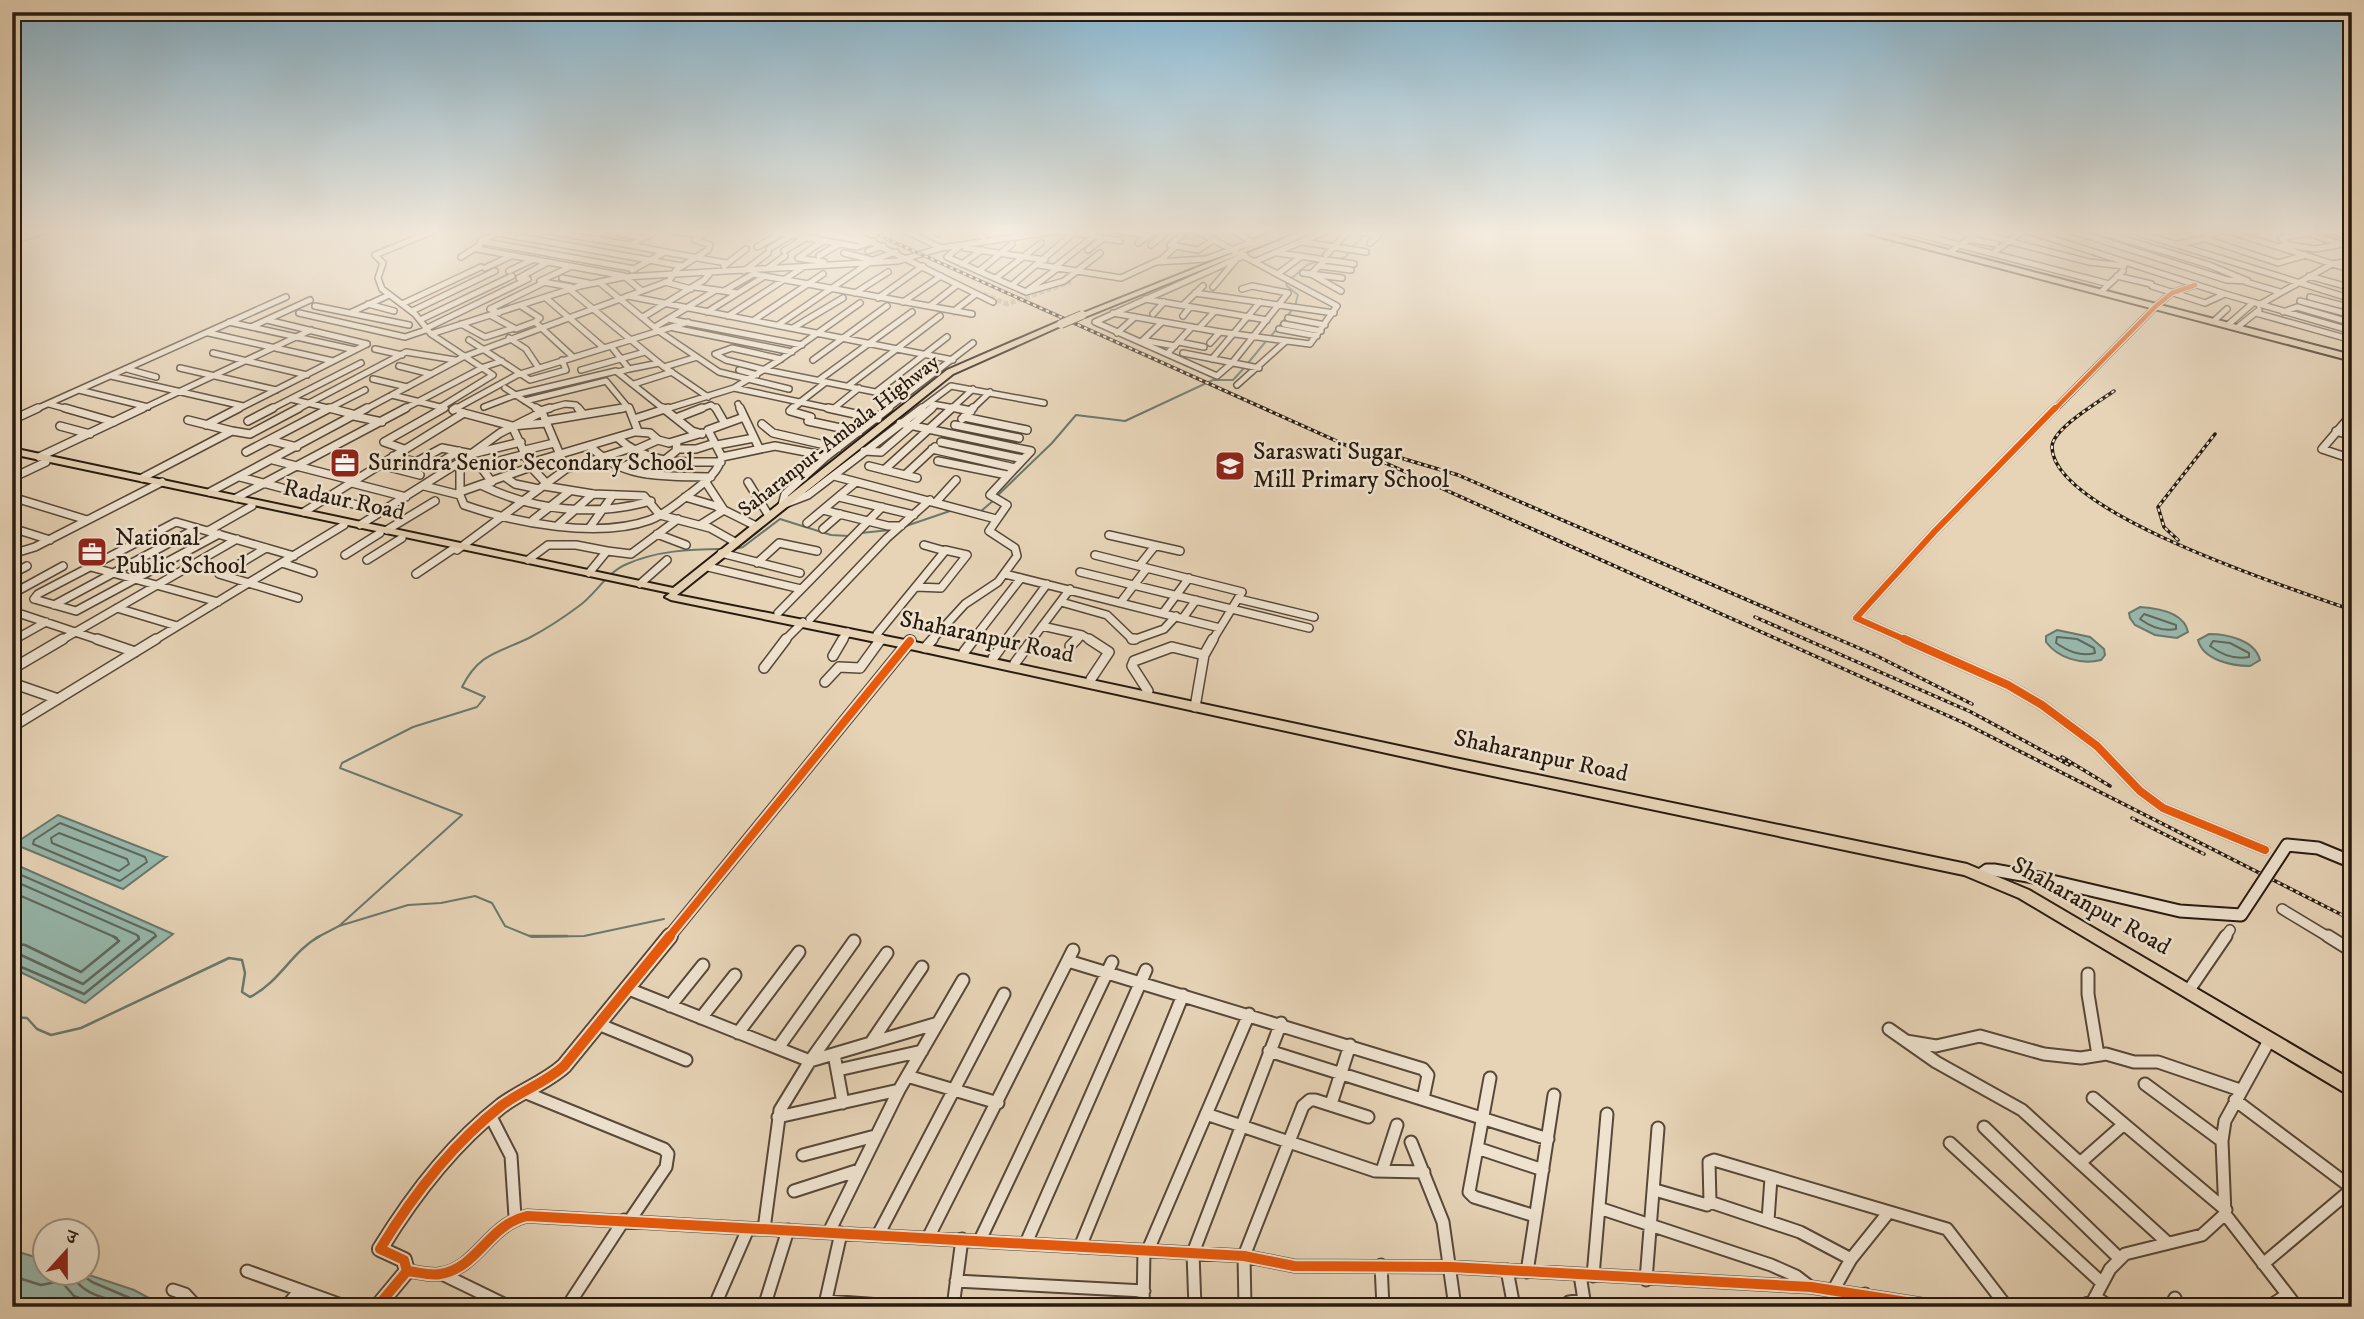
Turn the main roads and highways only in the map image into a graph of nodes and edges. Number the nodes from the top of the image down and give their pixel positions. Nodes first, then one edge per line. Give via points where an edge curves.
1 (1142, 292) edge
2 (2103, 292) edge
3 (2157, 306) junction
4 (2350, 356) edge
5 (12, 453) edge
6 (43, 459) junction
7 (159, 484) junction
8 (383, 532) junction
9 (729, 547) junction
10 (457, 548) junction
11 (602, 578) junction
12 (670, 593) junction
13 (807, 621) junction
14 (879, 636) junction
15 (927, 646) junction
16 (1196, 704) junction
17 (2352, 862) edge
18 (1984, 873) junction
19 (2272, 1037) junction
20 (2352, 1082) edge
21 (2352, 1089) edge

1 - 9 main road, Saharanpur-Ambala Highway, bridge via 950,372
2 - 3 main road
3 - 4 main road
3 - 4 main road
5 - 6 main road, Radaur Road
6 - 7 main road, Radaur Road
6 - 7 main road, Radaur Road
7 - 8 main road, Radaur Road
7 - 8 main road, Radaur Road
8 - 10 main road, Radaur Road
8 - 10 main road, Radaur Road
9 - 12 main road, Saharanpur-Ambala Highway
9 - 12 main road, Saharanpur-Ambala Highway
10 - 11 main road, Radaur Road
10 - 11 main road, Radaur Road
11 - 12 main road, Radaur Road
11 - 12 main road, Radaur Road
12 - 13 main road, Shaharanpur Road
12 - 13 main road, Shaharanpur Road
13 - 14 main road, Shaharanpur Road
13 - 14 main road, Shaharanpur Road
14 - 15 main road, Shaharanpur Road
15 - 16 main road, Shaharanpur Road
15 - 16 main road, Shaharanpur Road
16 - 18 main road, Shaharanpur Road
17 - 18 main road, bridge via 2318,848 2287,845 2241,915 2180,911 2039,878
18 - 19 main road, Shaharanpur Road
19 - 20 main road, Shaharanpur Road
19 - 21 main road, Shaharanpur Road

